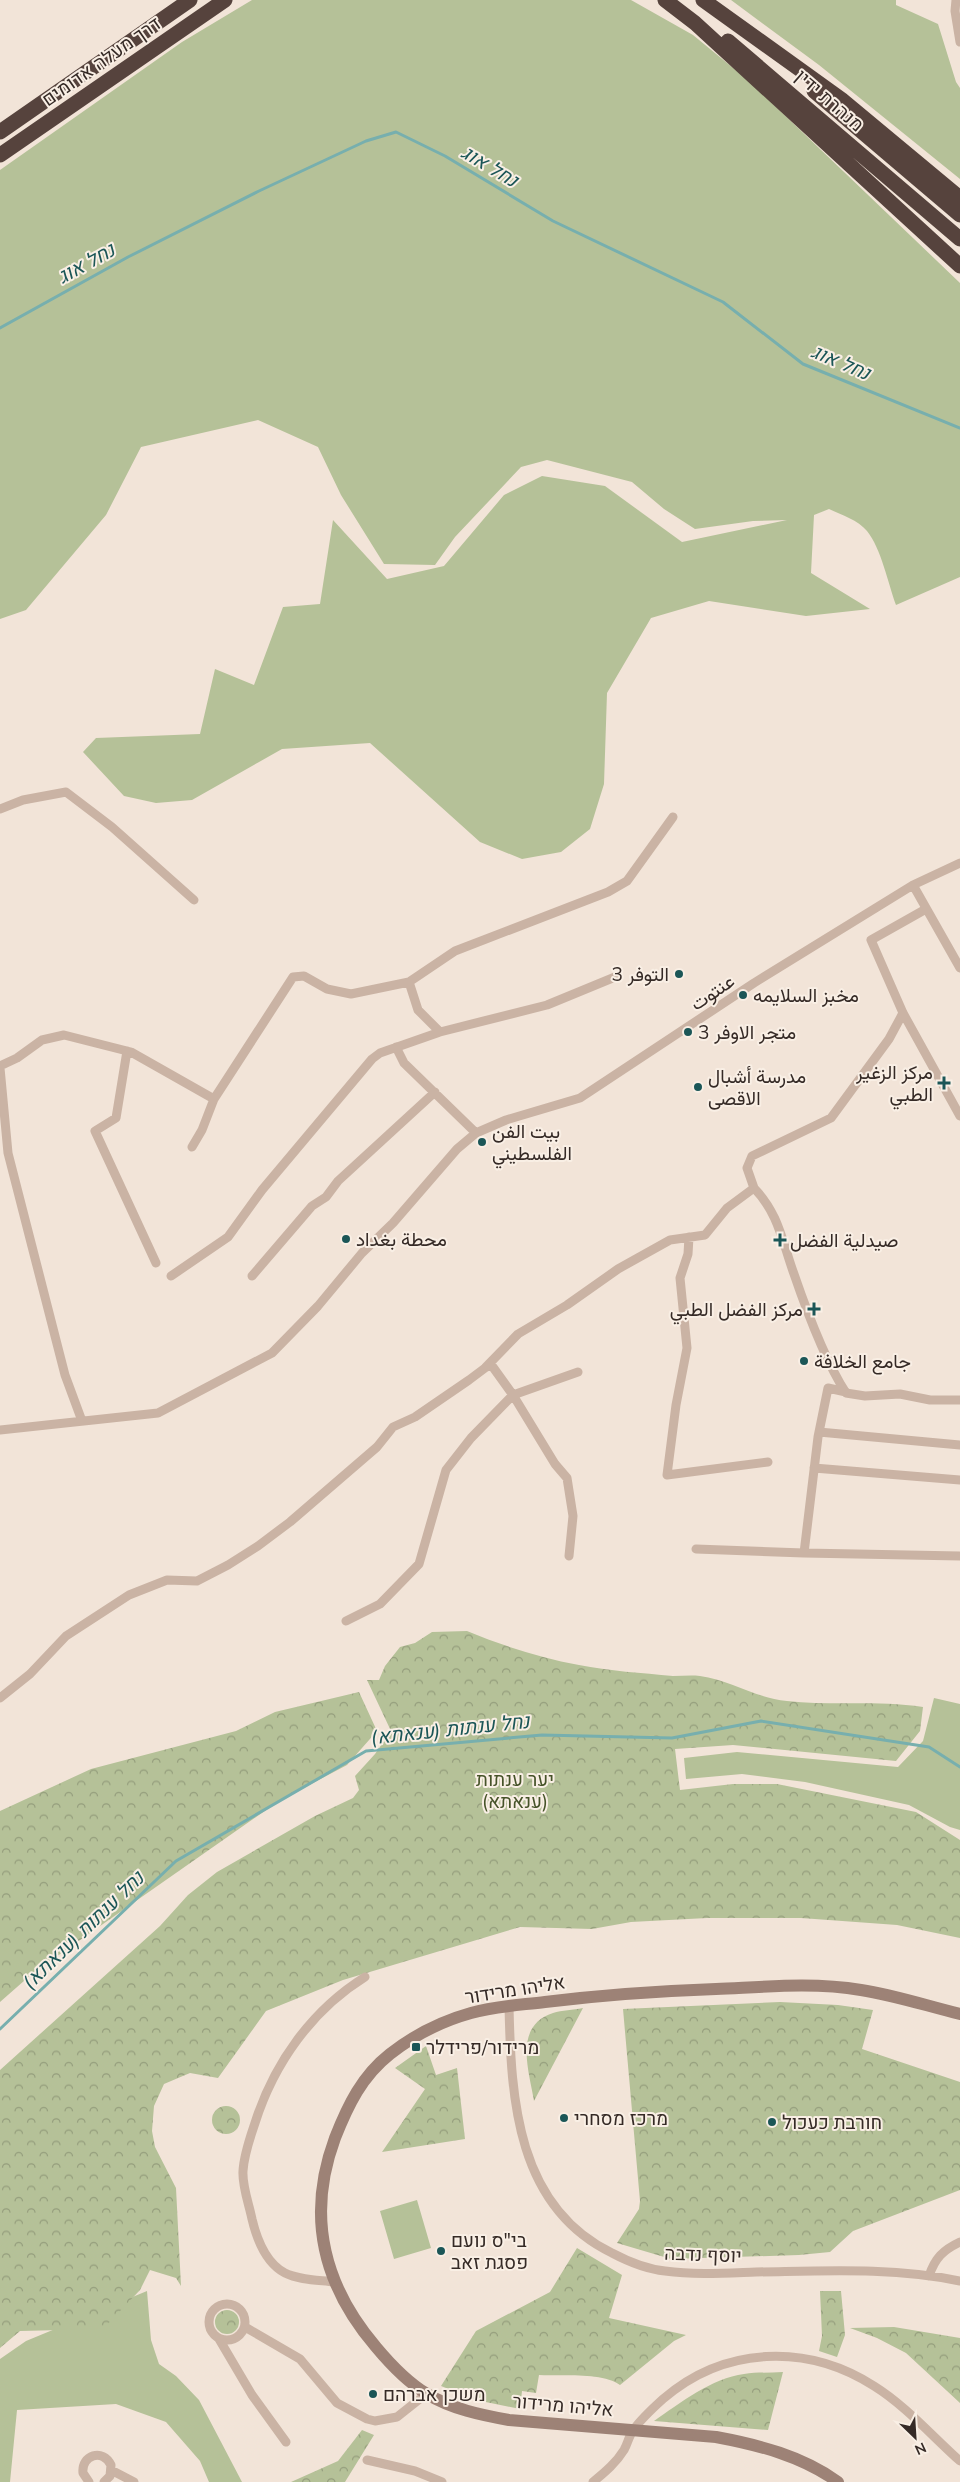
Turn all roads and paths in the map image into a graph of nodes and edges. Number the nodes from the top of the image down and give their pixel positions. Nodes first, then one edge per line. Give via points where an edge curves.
1 (190, 0) edge
2 (225, 0) edge
3 (666, 0) edge
4 (703, 0) edge
5 (956, 0) edge
6 (755, 38) junction
7 (960, 42) edge
8 (0, 132) edge
9 (0, 156) edge
10 (960, 198) edge
11 (960, 215) edge
12 (960, 239) edge
13 (960, 266) edge
14 (0, 809) edge
15 (673, 817) dead end
16 (960, 863) edge
17 (913, 885) junction
18 (194, 900) dead end
19 (926, 909) junction
20 (960, 968) edge
21 (615, 977) dead end
22 (409, 982) junction
23 (903, 1013) junction
24 (440, 1032) junction
25 (396, 1047) junction
26 (127, 1050) junction
27 (0, 1067) edge
28 (435, 1092) junction
29 (214, 1100) junction
30 (960, 1116) edge
31 (476, 1133) junction
32 (192, 1147) dead end
33 (754, 1188) junction
34 (689, 1237) junction
35 (156, 1263) dead end
36 (171, 1276) dead end
37 (252, 1276) dead end
38 (490, 1363) junction
39 (578, 1372) dead end
40 (846, 1392) junction
41 (513, 1395) junction
42 (960, 1400) edge
43 (82, 1421) junction
44 (0, 1430) edge
45 (819, 1432) junction
46 (960, 1445) edge
47 (768, 1462) dead end
48 (814, 1468) junction
49 (960, 1480) edge
50 (696, 1549) dead end
51 (804, 1553) junction
52 (569, 1556) dead end
53 (960, 1556) edge
54 (346, 1621) dead end
55 (0, 1698) edge
56 (365, 1976) dead end
57 (510, 2006) junction
58 (960, 2014) edge
59 (960, 2242) edge
60 (929, 2276) junction
61 (960, 2281) edge
62 (334, 2282) junction
63 (245, 2327) junction
64 (219, 2339) junction
65 (426, 2394) junction
66 (632, 2430) junction
67 (286, 2442) dead end
68 (366, 2460) dead end
69 (960, 2461) edge
70 (111, 2470) junction
71 (90, 2482) edge
72 (104, 2482) edge
73 (134, 2482) edge
74 (442, 2482) edge
75 (593, 2482) edge
76 (838, 2482) edge

1 - 8 highway, דרך מעלה אדומים
2 - 9 highway, דרך מעלה אדומים
3 - 12 highway, מנהרת ידין via 720,34
3 - 13 highway via 700,27
4 - 6 highway
5 - 7 street
6 - 10 highway via 841,99
6 - 11 highway, מנהרת ידין
14 - 18 street via 23,800 66,792 112,827
15 - 22 street via 627,881 608,892 455,951
16 - 17 street, عنتوت
17 - 19 street
17 - 31 street, عنتوت via 754,983 580,1098 506,1120
19 - 20 street
19 - 23 street via 871,940
21 - 24 street via 547,1005
22 - 24 street via 418,1010
22 - 29 street via 351,994 327,989 304,976 293,977
23 - 30 street
23 - 33 street via 889,1039 831,1118 752,1156 747,1168
24 - 25 street
25 - 28 street via 404,1063
25 - 36 street via 372,1059 262,1190 228,1237
26 - 27 street via 64,1034 42,1040
26 - 29 street
26 - 35 street via 116,1118 95,1131
27 - 43 street via 8,1153 65,1375
28 - 31 street
28 - 37 street via 326,1197 312,1206
29 - 32 street
31 - 43 street, عنتوت via 457,1149 318,1306 272,1353 158,1412
33 - 34 street via 727,1208 704,1234
33 - 40 street via 765,1200 783,1234 794,1273 835,1376
34 - 38 street via 670,1240 618,1268 567,1305 518,1334
34 - 47 street via 688,1254 680,1278 688,1348 676,1405 667,1475
38 - 41 street
38 - 55 street via 423,1412 393,1427 377,1447 258,1546 197,1581 167,1580 129,1595 66,1636 30,1674
39 - 41 street
40 - 42 street via 865,1396 900,1394 930,1400
40 - 45 street via 828,1388
41 - 52 street via 567,1478 573,1516
41 - 54 street via 471,1438 446,1470 419,1564 380,1604
43 - 44 street, عنتوت
45 - 46 street
45 - 48 street
48 - 49 street
48 - 51 street
50 - 51 street
51 - 53 street
56 - 62 street via 332,2000 283,2060 261,2103 245,2151 243,2172 254,2226 270,2262 287,2274
57 - 58 street, אליהו מרידור via 591,1996 802,1985 861,1990
57 - 60 street, יוסף נדבה via 510,2042 519,2123 528,2158 552,2205 585,2238 632,2263 665,2271 879,2271
57 - 62 street, אליהו מרידור via 474,2012 430,2029 392,2052 363,2080 340,2125 321,2193 323,2234
59 - 60 street via 940,2254
60 - 61 street, יוסף נדבה
62 - 65 street, אליהו מרידור via 365,2334 404,2377
63 - 64 street via 238,2338
63 - 64 street via 246,2321 240,2309 222,2304 209,2318 210,2329
63 - 65 street via 300,2359 337,2403 367,2419 375,2421 397,2417
64 - 67 street via 252,2395
65 - 66 street, אליהו מרידור via 482,2415 509,2420
66 - 69 street via 665,2397 705,2373 738,2360 786,2356 839,2368 875,2386
66 - 75 street via 617,2461
66 - 76 street, אליהו מרידור via 716,2437 754,2445 786,2454
68 - 74 street via 415,2471
70 - 71 street via 105,2457 92,2456 82,2468
70 - 72 street
70 - 73 street

